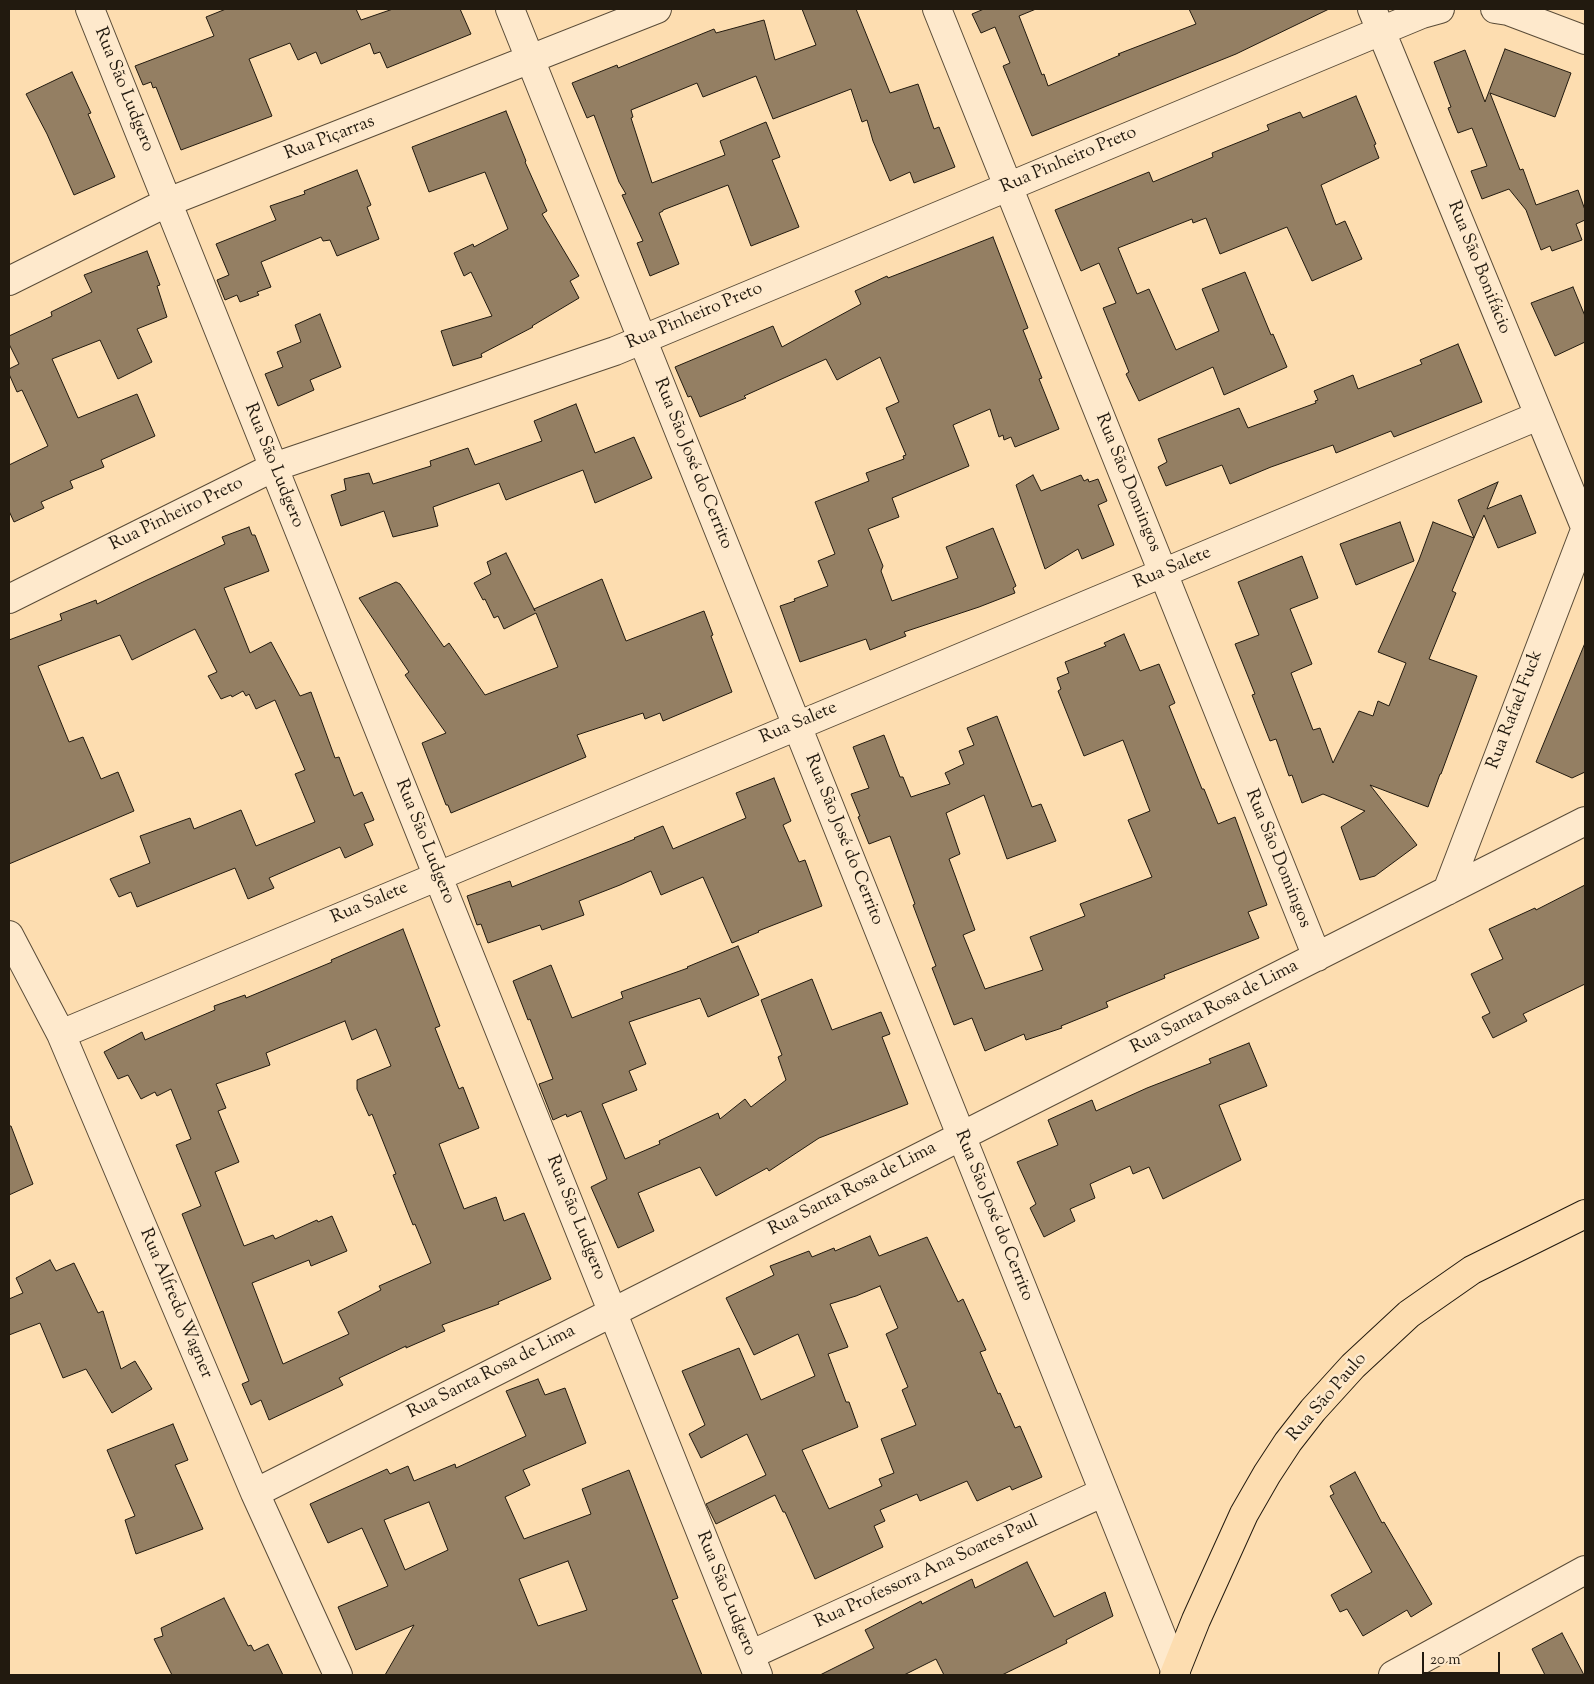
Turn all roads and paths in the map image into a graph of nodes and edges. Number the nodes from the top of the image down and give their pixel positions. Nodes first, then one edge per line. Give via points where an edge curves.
1 (90, 9) edge
2 (510, 9) edge
3 (657, 9) edge
4 (937, 9) edge
5 (1440, 9) edge
6 (1495, 9) edge
7 (1377, 20) edge
8 (1585, 40) edge
9 (530, 60) junction
10 (1008, 187) junction
11 (168, 202) junction
12 (9, 281) edge
13 (642, 340) junction
14 (1538, 416) junction
15 (274, 467) junction
16 (1585, 529) edge
17 (1163, 573) junction
18 (9, 599) edge
19 (796, 726) junction
20 (1585, 821) edge
21 (437, 876) junction
22 (1447, 890) junction
23 (9, 934) edge
24 (1316, 957) junction
25 (60, 1034) junction
26 (961, 1136) junction
27 (1585, 1214) edge
28 (613, 1312) junction
29 (1104, 1492) junction
30 (255, 1493) junction
31 (1585, 1570) edge
32 (754, 1665) edge
33 (1175, 1674) edge
34 (338, 1675) edge
35 (1393, 1675) edge

1 - 11 street, Rua São Ludgero
2 - 9 street, Rua São José do Cerrito
3 - 9 street, Rua Piçarras
4 - 10 street, Rua São Domingos
5 - 7 street, Rua Pinheiro Preto
6 - 8 street
7 - 10 street, Rua Pinheiro Preto
7 - 14 street, Rua São Bonifácio
9 - 11 street, Rua Piçarras
9 - 13 street, Rua São José do Cerrito
10 - 13 street, Rua Pinheiro Preto
10 - 17 street, Rua São Domingos
11 - 12 street, Rua Piçarras
11 - 15 street, Rua São Ludgero
13 - 15 street, Rua Pinheiro Preto
13 - 19 street, Rua São José do Cerrito
14 - 16 street, Rua São Bonifácio
14 - 17 street, Rua Salete
15 - 18 street, Rua Pinheiro Preto
15 - 21 street, Rua São Ludgero
16 - 22 street, Rua Rafael Fuck
17 - 19 street, Rua Salete
17 - 24 street, Rua São Domingos
19 - 21 street, Rua Salete
19 - 26 street, Rua São José do Cerrito
20 - 22 street, Rua Santa Rosa de Lima
21 - 25 street, Rua Salete
21 - 28 street, Rua São Ludgero
22 - 24 street, Rua Santa Rosa de Lima
23 - 25 street, Rua Alfredo Wagner
24 - 26 street, Rua Santa Rosa de Lima
25 - 30 street, Rua Alfredo Wagner
26 - 28 street, Rua Santa Rosa de Lima
26 - 29 street, Rua São José do Cerrito
27 - 33 main road, Rua São Paulo via 1472,1270 1415,1310 1353,1366 1313,1410 1278,1458 1244,1514
28 - 30 street, Rua Santa Rosa de Lima
28 - 32 street, Rua São Ludgero
29 - 32 street, Rua Professora Ana Soares Paul
29 - 33 street, Rua São José do Cerrito
30 - 34 street, Rua Alfredo Wagner
31 - 35 street

